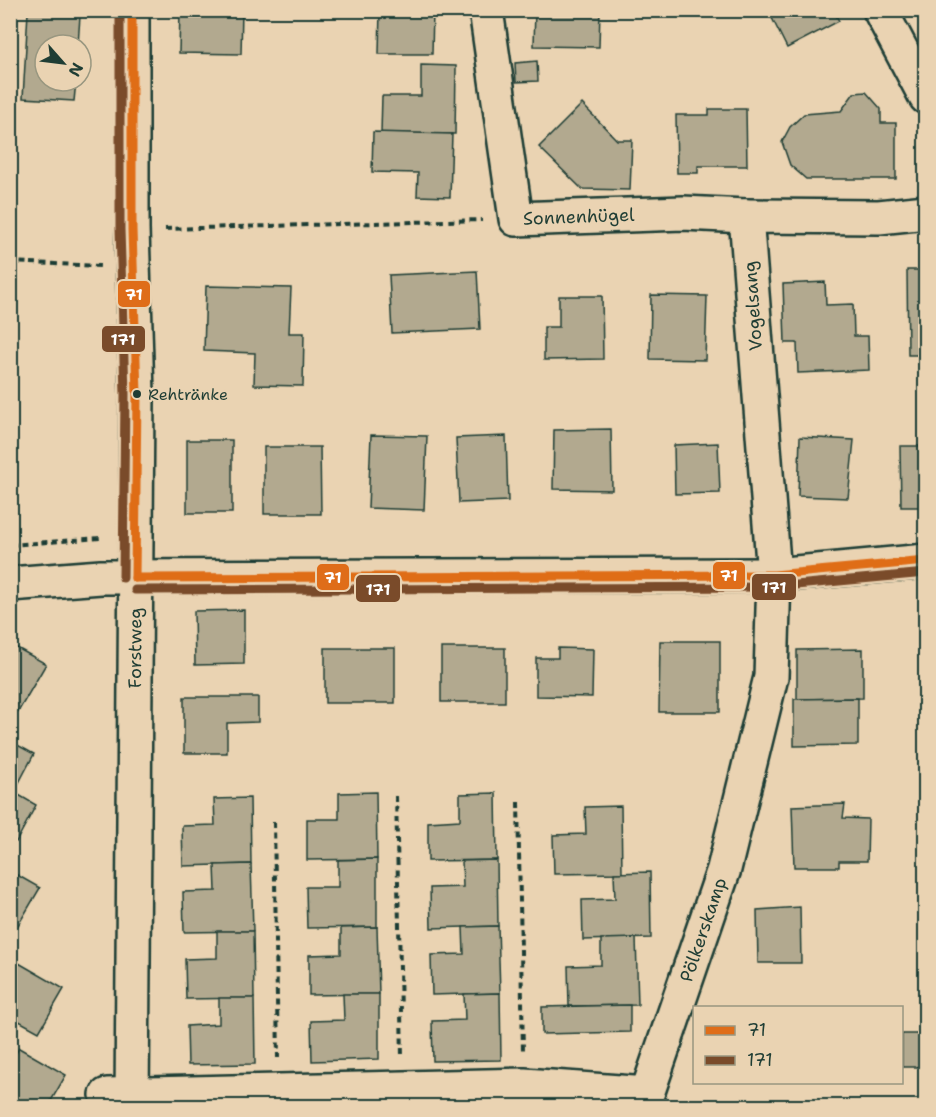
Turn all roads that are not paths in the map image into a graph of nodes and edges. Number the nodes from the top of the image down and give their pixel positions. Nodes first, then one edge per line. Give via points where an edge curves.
1 (132, 10) edge
2 (486, 10) edge
3 (880, 10) edge
4 (926, 97) edge
5 (926, 212) edge
6 (746, 216) junction
7 (926, 561) edge
8 (774, 575) junction
9 (135, 578) junction
10 (10, 584) edge
11 (124, 1099) edge
12 (644, 1100) edge

1 - 9 street, Forstweg
2 - 6 street, Sonnenhügel via 516,219 683,213
3 - 4 street
5 - 6 street via 879,217
6 - 8 street, Vogelsang
7 - 8 street
8 - 9 street
8 - 12 street, Pölkerskamp via 771,677 724,869
9 - 10 street
9 - 11 street, Forstweg
11 - 12 street, Pölkerskamp via 524,1085

